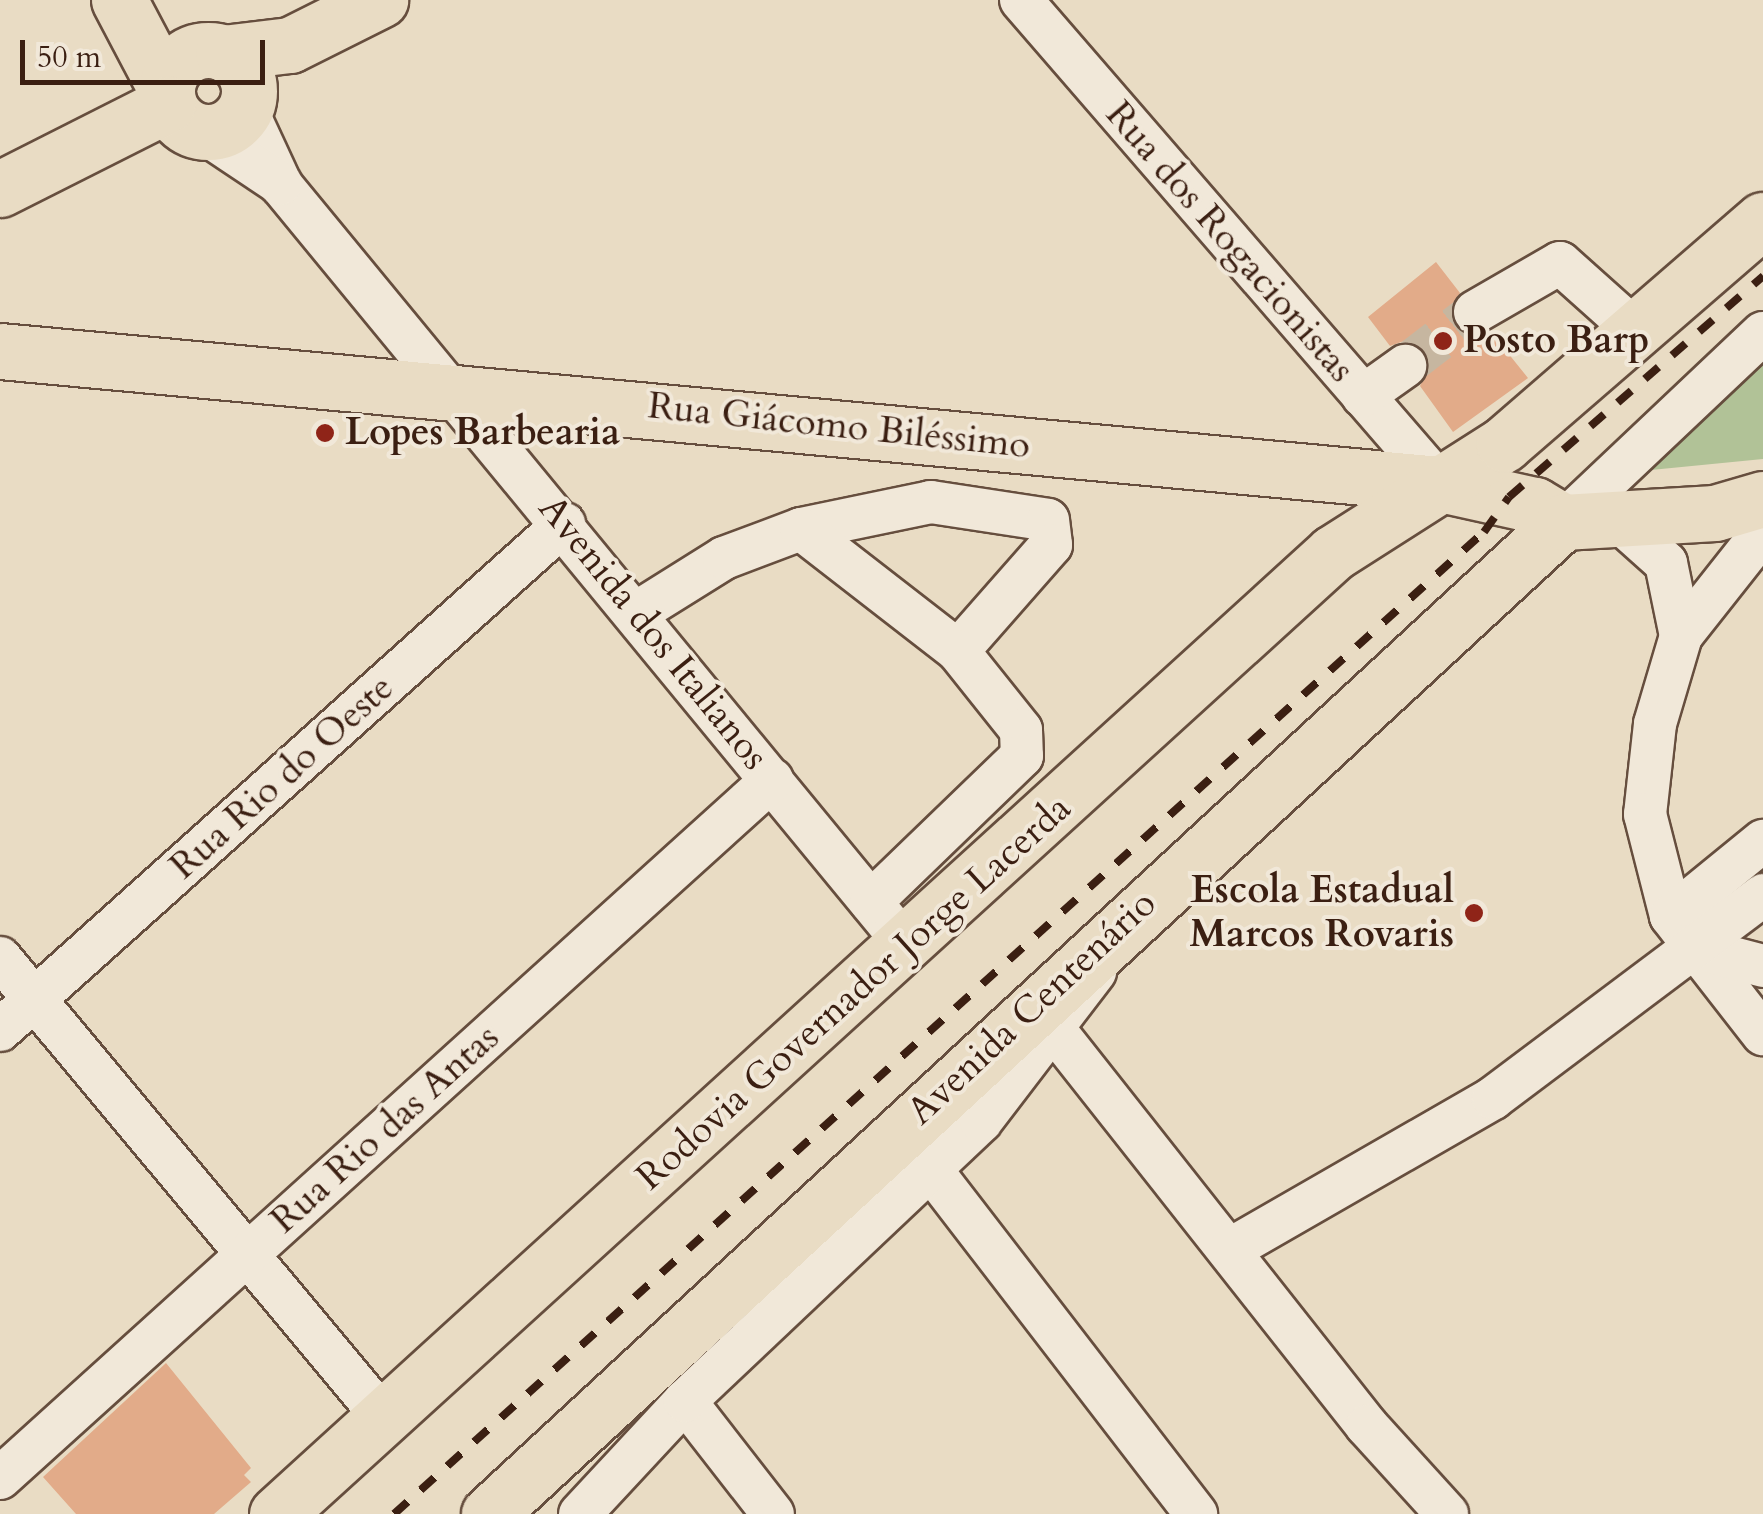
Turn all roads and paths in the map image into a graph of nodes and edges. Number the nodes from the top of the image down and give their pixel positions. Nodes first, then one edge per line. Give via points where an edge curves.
1 (119, 0) edge
2 (143, 0) edge
3 (380, 0) edge
4 (1020, 0) edge
5 (209, 90) junction
6 (0, 189) edge
7 (1763, 220) edge
8 (1476, 312) tunnel mouth
9 (1636, 332) junction
10 (1763, 334) edge
11 (0, 351) edge
12 (1405, 366) tunnel mouth
13 (454, 389) junction
14 (1364, 396) junction
15 (1440, 484) junction
16 (1492, 493) junction
17 (1763, 499) edge
18 (1618, 521) junction
19 (1563, 522) junction
20 (564, 524) junction
21 (801, 529) junction
22 (1763, 532) edge
23 (636, 613) junction
24 (1269, 616) junction
25 (1681, 636) junction
26 (958, 651) junction
27 (772, 780) junction
28 (1763, 841) edge
29 (1763, 895) edge
30 (871, 902) junction
31 (1134, 913) junction
32 (1679, 931) junction
33 (907, 946) junction
34 (0, 958) edge
35 (1763, 966) edge
36 (34, 999) junction
37 (0, 1030) edge
38 (1056, 1032) junction
39 (1763, 1034) edge
40 (932, 1171) junction
41 (1229, 1250) junction
42 (247, 1253) junction
43 (685, 1401) junction
44 (384, 1418) junction
45 (0, 1478) edge
46 (277, 1514) edge
47 (488, 1514) edge
48 (580, 1514) edge
49 (772, 1514) edge
50 (1196, 1514) edge
51 (1446, 1514) edge

1 - 5 main road, Avenida dos Italianos
2 - 5 main road, Avenida dos Italianos
3 - 5 main road
4 - 14 street, Rua dos Rogacionistas
5 - 6 main road
5 - 13 street, Avenida dos Italianos
7 - 9 main road
8 - 9 street via 1560,263
9 - 15 main road
10 - 19 street
11 - 13 main road, Rua Giácomo Biléssimo
12 - 14 street
13 - 15 main road, Rua Giácomo Biléssimo
13 - 20 street, Avenida dos Italianos
14 - 15 street, Rua dos Rogacionistas
15 - 16 main road, Rua Giácomo Biléssimo
15 - 24 main road, Rodovia Governador Jorge Lacerda via 1372,521
16 - 19 main road, Rua Giácomo Biléssimo
16 - 24 main road via 1416,520
17 - 18 main road via 1715,513
18 - 19 main road
18 - 25 street via 1666,563
19 - 31 main road, Avenida Centenário
20 - 23 street, Avenida dos Italianos
20 - 36 street, Rua Rio do Oeste
21 - 23 street via 724,558
21 - 26 street
21 - 26 street via 931,502 1048,520 1052,546
22 - 25 street
23 - 27 street, Avenida dos Italianos
24 - 33 main road, Rodovia Governador Jorge Lacerda
25 - 32 street via 1647,769 1651,860
26 - 30 street via 1021,730 1022,756
27 - 30 street, Avenida dos Italianos
27 - 42 street, Rua Rio das Antas
28 - 32 street
29 - 32 street
30 - 33 street, Avenida dos Italianos
31 - 38 street
31 - 47 main road, Avenida Centenário
32 - 35 street
32 - 39 street
32 - 41 street via 1493,1098
33 - 44 main road, Rodovia Governador Jorge Lacerda
34 - 36 street
36 - 37 street, Rua Rio do Oeste
36 - 42 street
38 - 40 street
38 - 41 street
40 - 43 street
40 - 50 street
41 - 51 street
42 - 44 street
42 - 45 street, Rua Rio das Antas
43 - 48 street
43 - 49 street
44 - 46 main road, Rodovia Governador Jorge Lacerda

